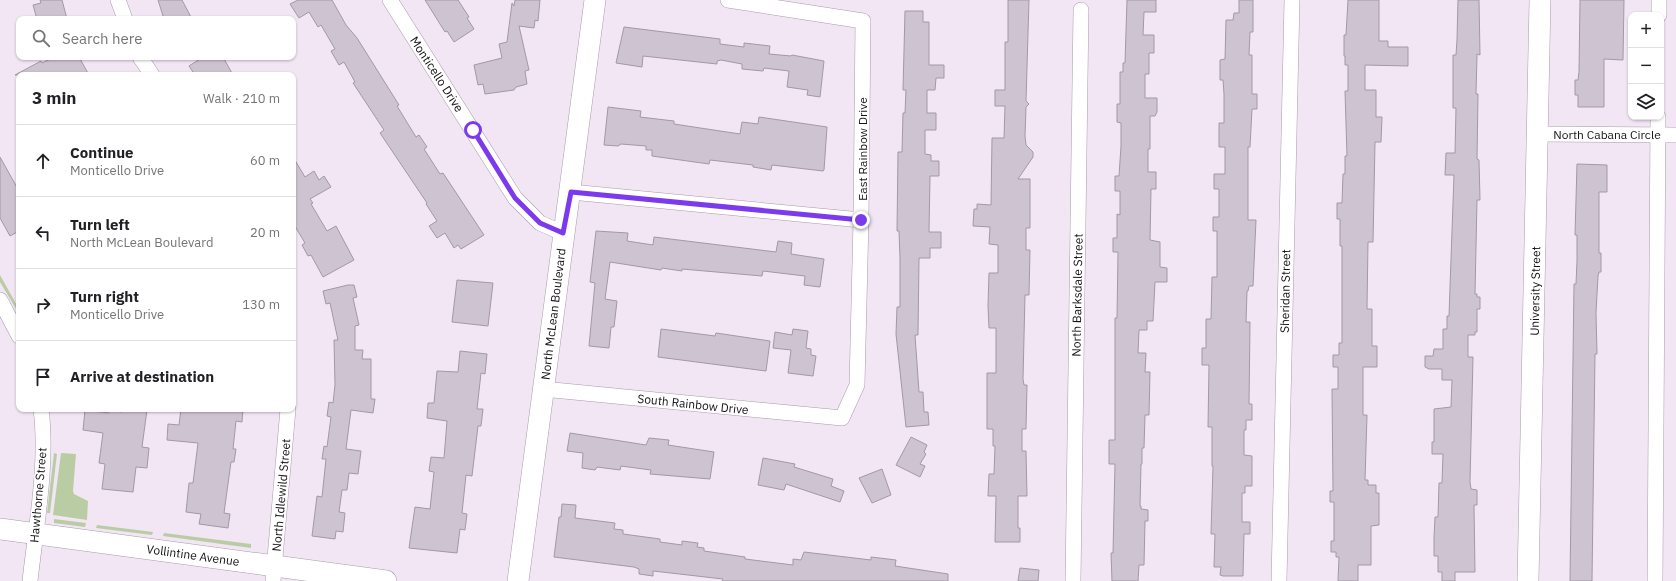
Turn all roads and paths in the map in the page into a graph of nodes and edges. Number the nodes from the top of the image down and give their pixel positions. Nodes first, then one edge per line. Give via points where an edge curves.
1 (118, 0) edge
2 (390, 0) edge
3 (595, 0) edge
4 (728, 0) edge
5 (1292, 0) edge
6 (1540, 0) edge
7 (1659, 0) edge
8 (1081, 10) dead end
9 (1659, 12) edge
10 (124, 16) edge
11 (142, 60) edge
12 (150, 72) edge
13 (1658, 120) edge
14 (1538, 134) junction
15 (1657, 134) junction
16 (1676, 134) edge
17 (571, 192) junction
18 (861, 220) junction
19 (563, 233) junction
20 (0, 300) edge
21 (16, 330) edge
22 (543, 389) junction
23 (41, 412) edge
24 (288, 412) edge
25 (842, 418) joint
26 (0, 529) edge
27 (35, 533) junction
28 (274, 574) edge
29 (30, 581) edge
30 (386, 581) edge
31 (518, 581) edge
32 (1073, 581) edge
33 (1279, 581) edge
34 (1528, 581) edge
35 (1655, 581) edge

1 - 10 street
2 - 19 street, Monticello Drive via 515,198 540,223
3 - 17 street, North McLean Boulevard
4 - 18 street, East Rainbow Drive via 863,21
5 - 33 street, Sheridan Street
6 - 14 street, University Street
7 - 9 street
8 - 32 street, North Barksdale Street
11 - 12 street
13 - 15 street
14 - 15 street, North Cabana Circle
14 - 34 street, University Street
15 - 16 street, North Cabana Circle
15 - 35 street
17 - 18 street
17 - 19 street, North McLean Boulevard
18 - 25 street, East Rainbow Drive via 857,385
19 - 22 street, North McLean Boulevard
20 - 21 street
22 - 25 street, South Rainbow Drive
22 - 31 street, North McLean Boulevard
23 - 27 street, Hawthorne Street via 43,441
24 - 28 street, North Idlewild Street
26 - 27 street, Vollintine Avenue
27 - 28 street, Vollintine Avenue
27 - 29 street, Hawthorne Street
28 - 30 street, Vollintine Avenue

